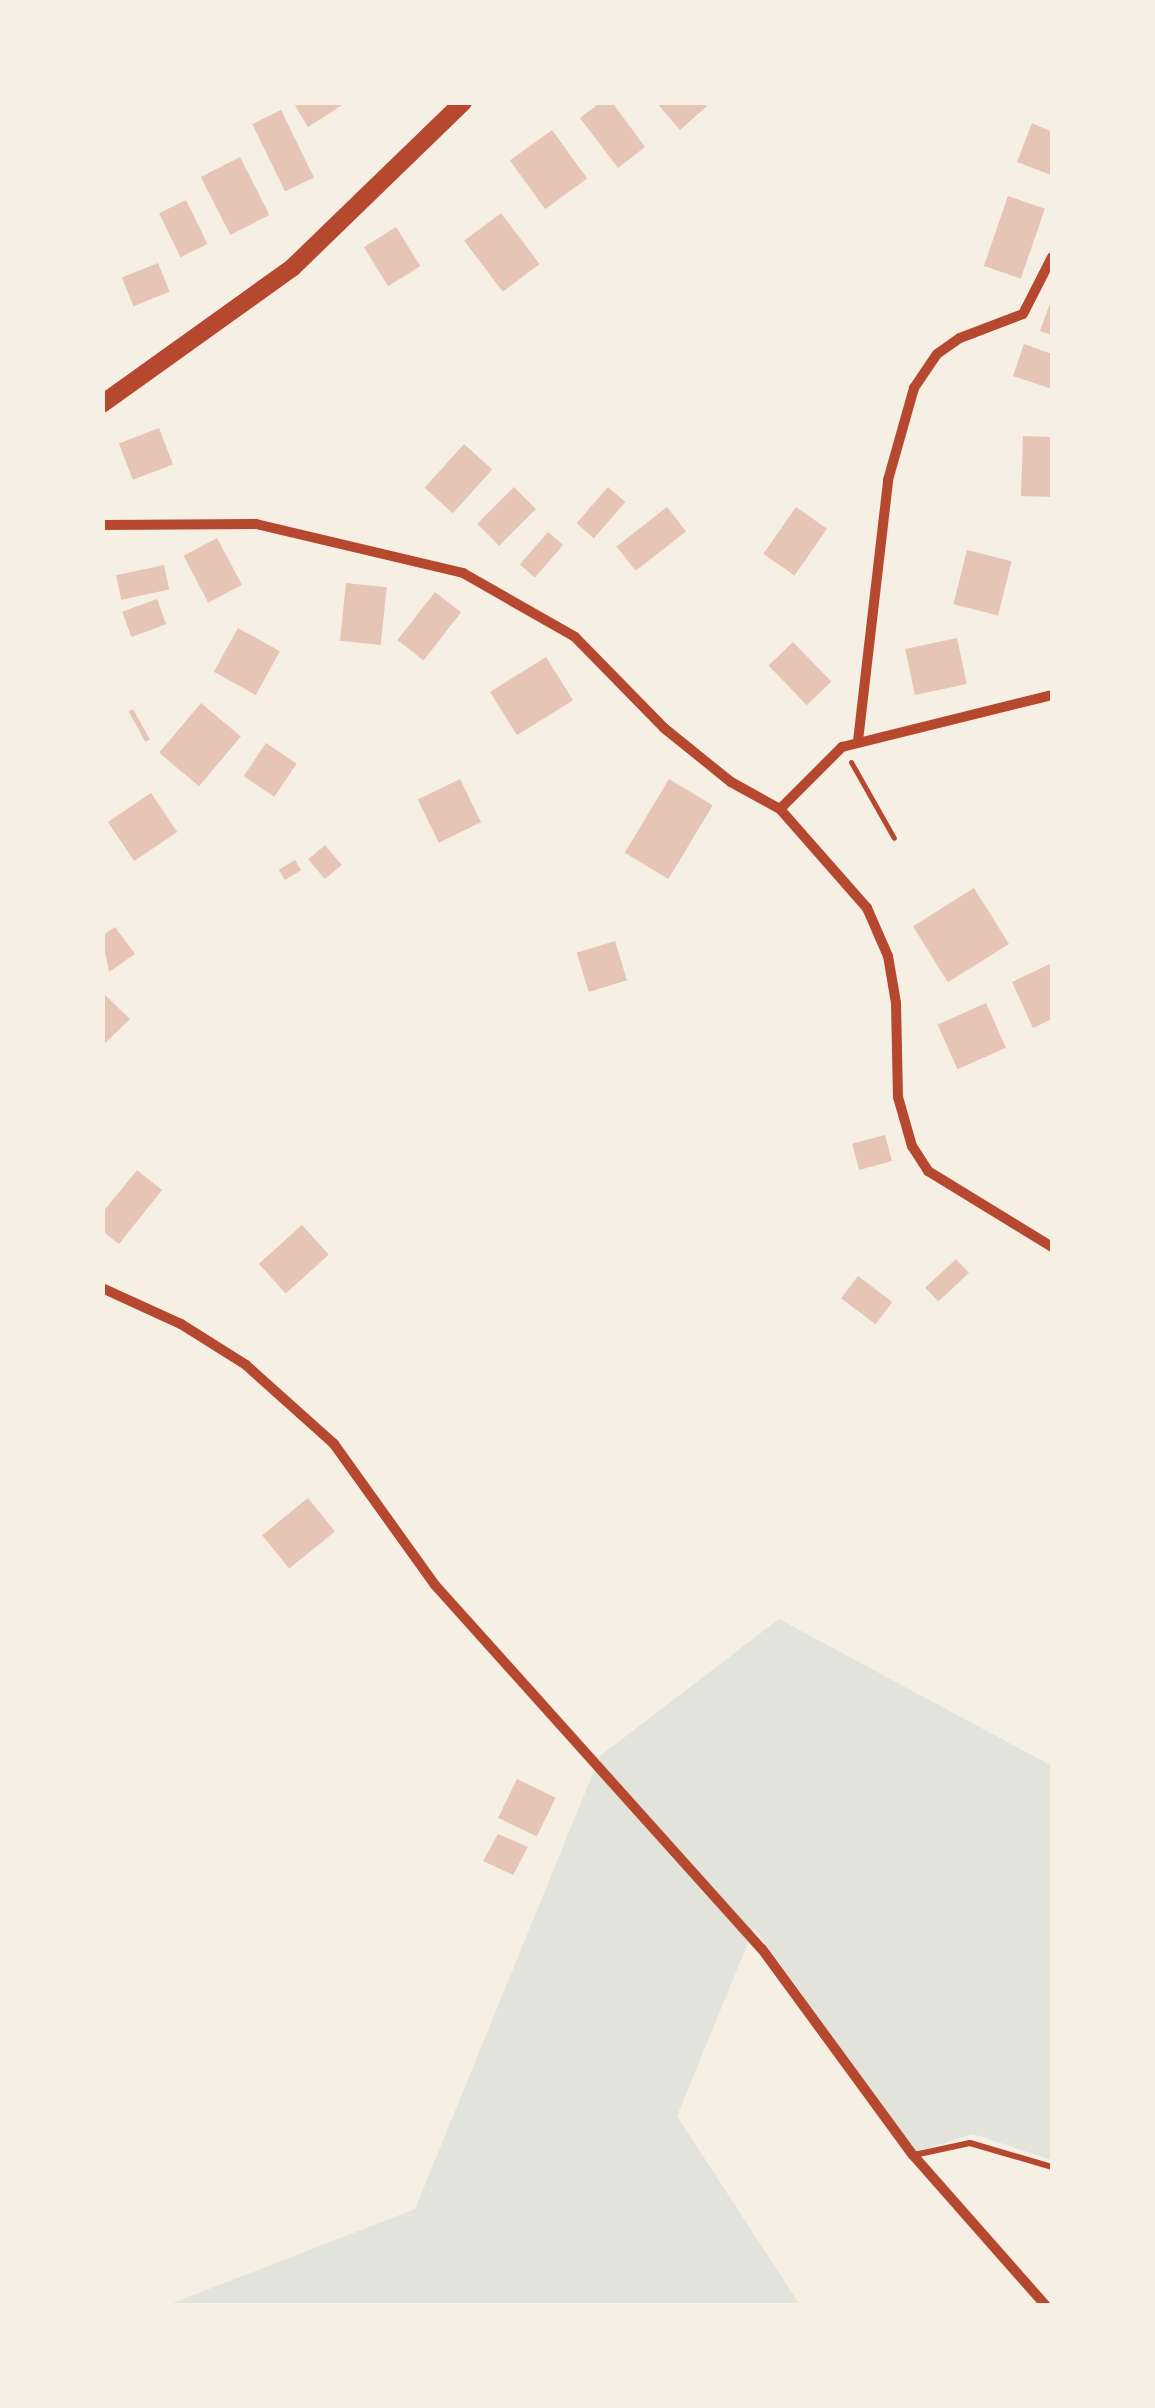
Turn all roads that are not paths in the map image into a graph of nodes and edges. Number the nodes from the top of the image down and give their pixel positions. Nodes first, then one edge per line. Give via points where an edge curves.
1 (463, 102) edge
2 (1052, 257) edge
3 (102, 404) edge
4 (102, 526) edge
5 (1052, 694) edge
6 (858, 741) junction
7 (780, 809) junction
8 (1052, 1246) edge
9 (102, 1288) edge
10 (913, 2155) junction
11 (1052, 2167) edge
12 (1046, 2306) edge

1 - 3 street via 292,268
2 - 6 street via 1023,314 960,338 937,354 914,388 888,480
4 - 7 street via 256,524 463,573 575,638 664,728 731,782
5 - 6 street
6 - 7 street via 842,746
7 - 8 street via 867,908 888,956 898,1097 912,1146 928,1171
9 - 10 street via 181,1324 246,1365 322,1430 504,1668 762,1949
10 - 11 lane via 970,2143
10 - 12 street

